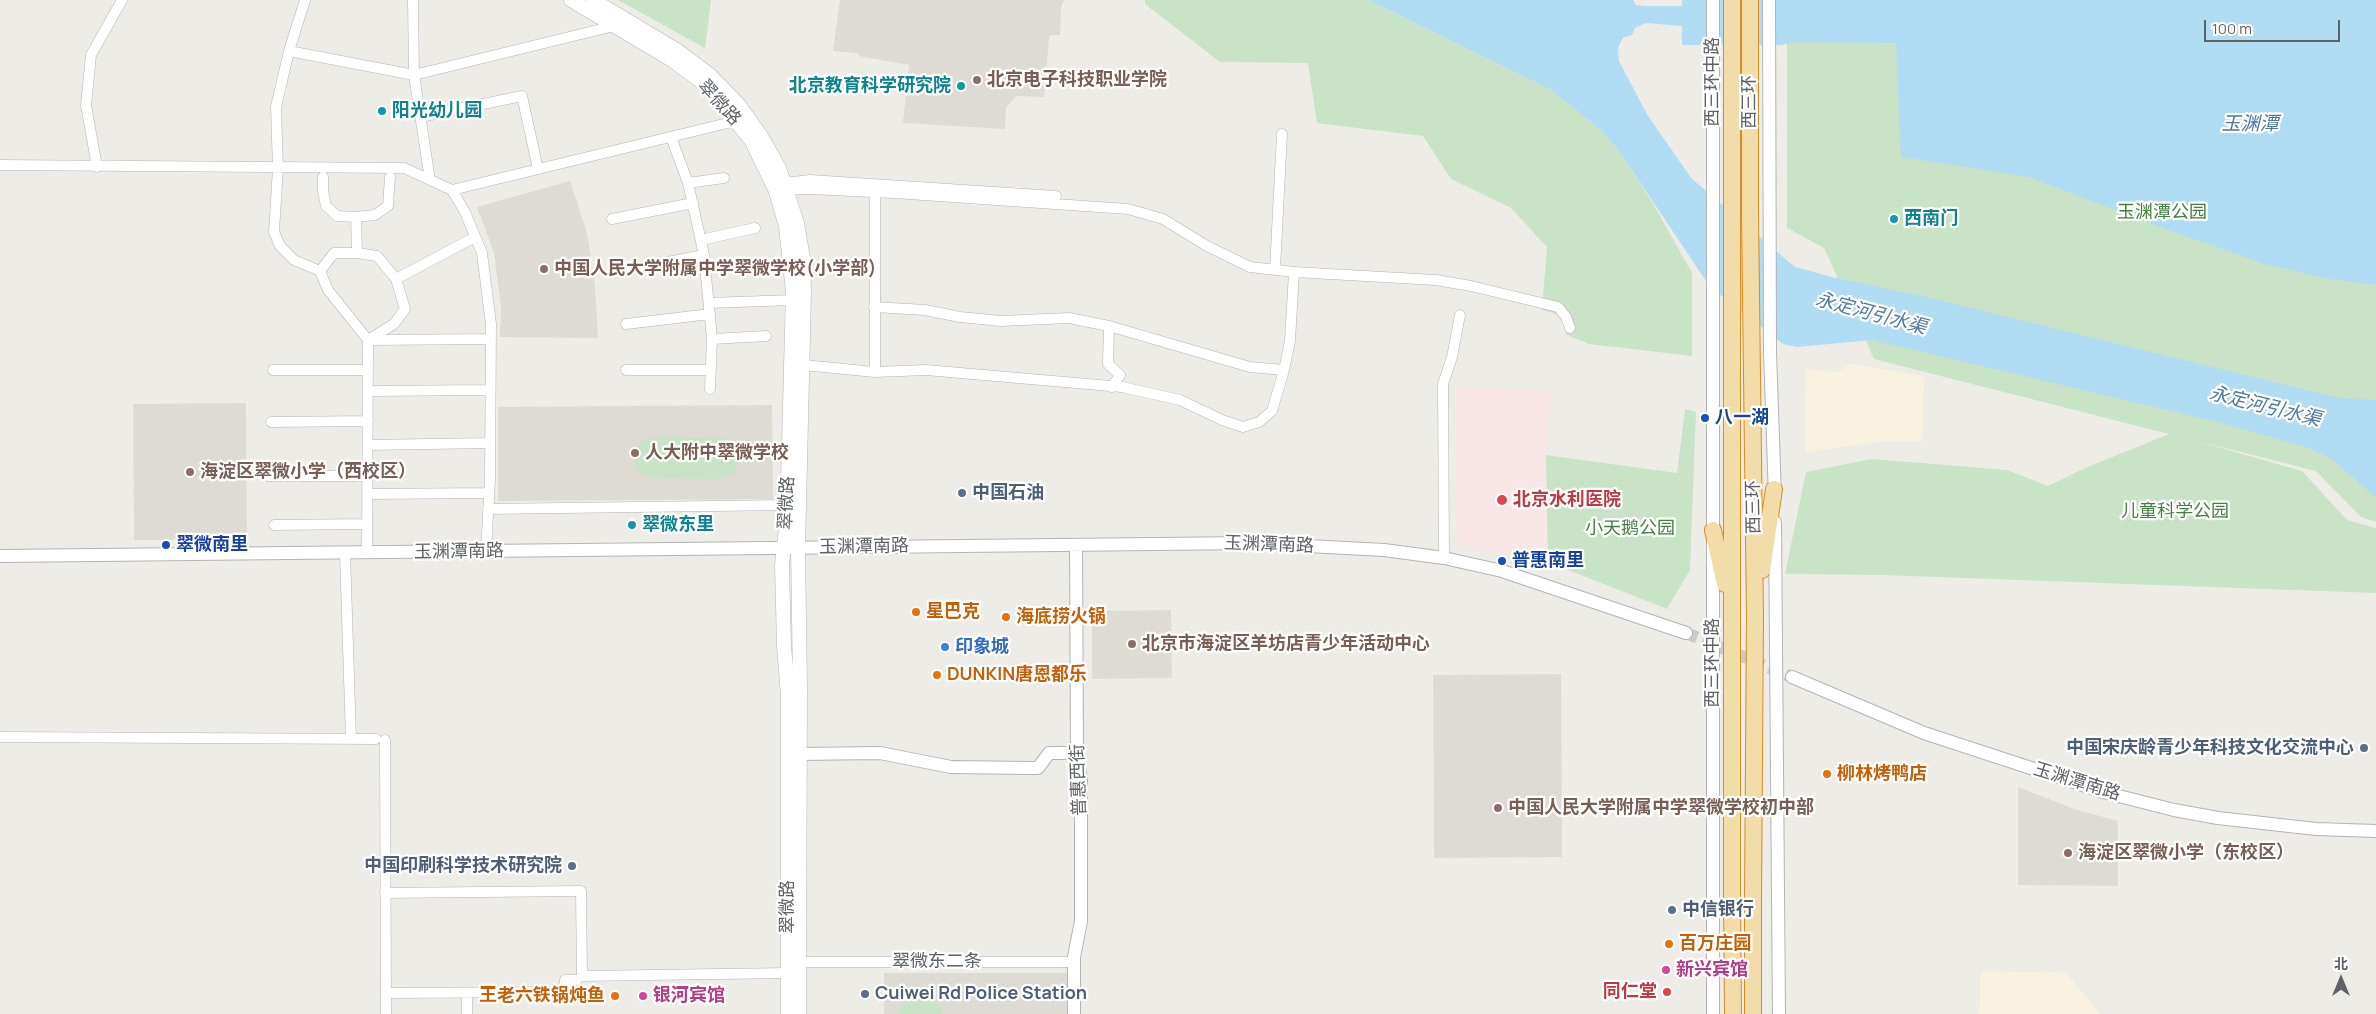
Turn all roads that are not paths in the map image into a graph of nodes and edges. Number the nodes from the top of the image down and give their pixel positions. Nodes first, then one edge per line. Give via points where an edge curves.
1 (122, 0) edge
2 (305, 0) edge
3 (413, 0) edge
4 (571, 0) edge
5 (593, 0) edge
6 (1713, 0) edge
7 (1732, 0) edge
8 (1750, 0) edge
9 (1769, 0) edge
10 (614, 26) junction
11 (288, 51) junction
12 (414, 75) junction
13 (420, 117) junction
14 (736, 121) junction
15 (1282, 134) dead end
16 (671, 137) junction
17 (0, 165) edge
18 (98, 167) junction
19 (278, 168) junction
20 (538, 169) junction
21 (324, 177) dead end
22 (390, 177) dead end
23 (724, 178) dead end
24 (430, 180) junction
25 (688, 183) junction
26 (782, 188) junction
27 (875, 188) junction
28 (452, 190) junction
29 (693, 203) junction
30 (356, 217) junction
31 (612, 219) dead end
32 (755, 228) dead end
33 (475, 237) junction
34 (701, 240) junction
35 (357, 253) junction
36 (704, 255) junction
37 (1275, 269) junction
38 (626, 270) dead end
39 (320, 271) junction
40 (1294, 272) junction
41 (396, 279) junction
42 (793, 300) junction
43 (874, 307) junction
44 (710, 308) junction
45 (1460, 315) dead end
46 (626, 324) dead end
47 (1109, 326) junction
48 (1570, 328) dead end
49 (766, 336) dead end
50 (491, 339) junction
51 (712, 339) junction
52 (368, 340) junction
53 (803, 365) junction
54 (273, 370) dead end
55 (368, 370) junction
56 (626, 370) dead end
57 (711, 370) junction
58 (1284, 370) junction
59 (875, 372) junction
60 (1112, 387) junction
61 (710, 389) dead end
62 (490, 390) junction
63 (368, 391) junction
64 (368, 421) junction
65 (271, 422) dead end
66 (490, 443) junction
67 (368, 445) junction
68 (268, 476) dead end
69 (367, 476) junction
70 (1774, 489) junction
71 (489, 493) junction
72 (367, 494) junction
73 (788, 506) junction
74 (488, 509) junction
75 (367, 524) junction
76 (274, 525) dead end
77 (1713, 530) junction
78 (1076, 545) junction
79 (791, 547) junction
80 (486, 551) junction
81 (345, 553) junction
82 (367, 553) junction
83 (0, 556) edge
84 (1444, 558) junction
85 (1732, 613) junction
86 (1755, 617) junction
87 (1686, 633) tunnel mouth
88 (1792, 677) tunnel mouth
89 (0, 737) edge
90 (351, 739) junction
91 (1078, 753) junction
92 (800, 754) junction
93 (2376, 832) edge
94 (385, 893) junction
95 (800, 962) junction
96 (1074, 962) junction
97 (788, 973) junction
98 (576, 980) dead end
99 (467, 992) junction
100 (386, 993) junction
101 (386, 1014) edge
102 (467, 1014) edge
103 (788, 1014) edge
104 (799, 1014) edge
105 (1074, 1014) edge
106 (1713, 1014) edge
107 (1733, 1014) edge
108 (1753, 1014) edge
109 (1779, 1014) edge

1 - 18 street via 91,55 86,105
2 - 11 street
3 - 12 street
4 - 10 main road, 翠微路
5 - 26 main road, 翠微路 via 678,51 710,75 739,105 761,136 779,168
6 - 77 street, 西三环中路
7 - 85 highway, 西三环
8 - 86 highway, 西三环
9 - 70 street via 1770,352
10 - 12 street
10 - 14 main road, 翠微路 via 672,60 706,85
11 - 12 street
11 - 19 street via 276,107
12 - 13 street
13 - 20 street via 522,96
13 - 24 street
14 - 16 street
14 - 26 main road, 翠微路
15 - 37 street
16 - 20 street
16 - 25 street
17 - 18 street
18 - 19 street
19 - 24 street via 404,168
19 - 39 street via 274,232 280,246 294,260
20 - 28 street
21 - 30 street via 326,206 337,216
22 - 30 street via 388,206 376,215
23 - 25 street
24 - 28 street
25 - 29 street
26 - 27 street
26 - 42 main road, 翠微路
26 - 53 main road, 翠微路 via 803,258
27 - 37 street via 1128,208 1163,219 1250,267
27 - 43 street
28 - 33 street
29 - 31 street
29 - 34 street
30 - 35 street
32 - 34 street
33 - 41 street
33 - 50 street via 482,253
34 - 36 street
35 - 39 street via 334,253
35 - 41 street via 376,256
36 - 38 street
36 - 44 street
37 - 40 street
39 - 52 street via 328,290
40 - 48 street via 1436,280 1471,286 1558,307
40 - 58 street via 1290,341
41 - 52 street via 405,309 394,324
42 - 44 street
42 - 73 main road, 翠微路
43 - 47 street via 1002,321 1069,318
43 - 59 street
44 - 46 street
44 - 51 street
45 - 84 street via 1443,384
47 - 58 street via 1250,367
47 - 60 street via 1108,364 1120,375
49 - 51 street
50 - 52 street
50 - 62 street
51 - 57 street
52 - 55 street
53 - 59 street
53 - 79 main road, 翠微路
54 - 55 street
55 - 63 street
56 - 57 street
57 - 61 street
58 - 60 street via 1272,411 1259,422 1243,427 1180,400
59 - 60 street via 926,370
62 - 63 street
62 - 66 street
63 - 64 street
64 - 65 street
64 - 67 street
66 - 67 street
66 - 71 street
67 - 69 street
68 - 69 street
69 - 72 street
70 - 86 highway
70 - 109 street
71 - 72 street
71 - 74 street
72 - 75 street
73 - 74 street
73 - 79 main road, 翠微路
74 - 80 street
75 - 76 street
75 - 82 street
77 - 85 highway
77 - 106 street, 西三环中路
78 - 79 street, 玉渊潭南路
78 - 84 street, 玉渊潭南路 via 1251,544 1384,550
78 - 91 street, 普惠西街
79 - 80 street, 玉渊潭南路
79 - 92 main road, 翠微路
79 - 97 main road, 翠微路 via 782,565 788,694
80 - 82 street, 玉渊潭南路
81 - 82 street, 玉渊潭南路
81 - 83 street, 玉渊潭南路
81 - 90 street
84 - 87 street, 玉渊潭南路 via 1502,571
85 - 107 highway, 西三环, bridge
86 - 108 highway, 西三环, bridge
88 - 93 street, 玉渊潭南路 via 1924,733 2136,800 2250,823
89 - 90 street
90 - 94 street via 380,740
91 - 92 street via 1049,753 1038,768 951,767 880,753
91 - 96 street, 普惠西街 via 1081,780 1081,921
92 - 95 main road, 翠微路
94 - 97 street via 581,891 582,976
94 - 100 street
95 - 96 street, 翠微东二条
95 - 104 main road, 翠微路
96 - 105 street, 普惠西街
97 - 103 main road, 翠微路
98 - 99 street via 565,980 565,992
99 - 100 street
99 - 102 street
100 - 101 street

